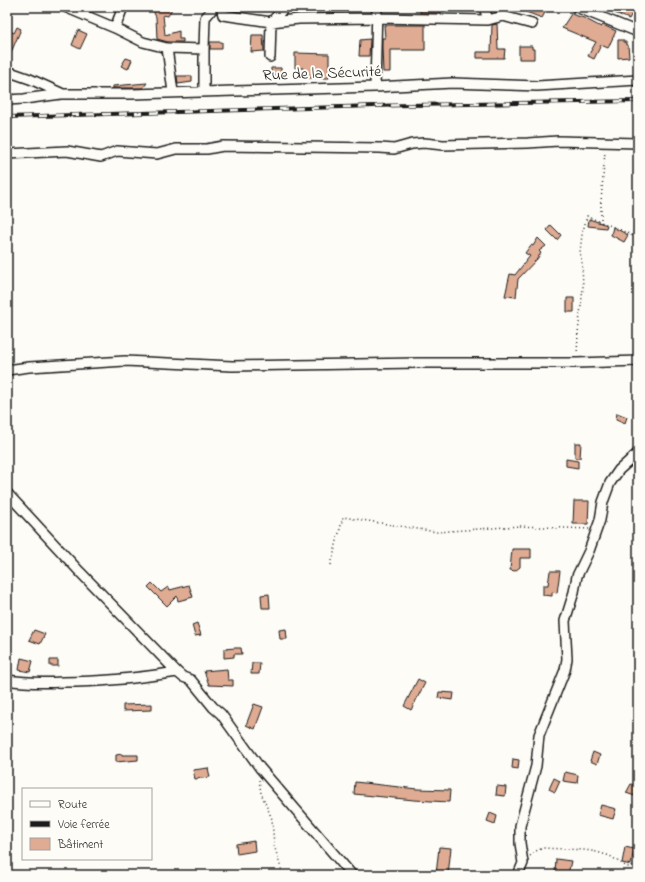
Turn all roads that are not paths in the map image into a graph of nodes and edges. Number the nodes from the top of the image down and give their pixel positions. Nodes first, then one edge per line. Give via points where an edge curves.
1 (65, 7) edge
2 (123, 7) edge
3 (214, 7) edge
4 (222, 7) edge
5 (285, 7) edge
6 (376, 7) edge
7 (484, 7) edge
8 (576, 7) edge
9 (376, 18) junction
10 (488, 20) junction
11 (271, 22) junction
12 (532, 24) dead end
13 (115, 28) junction
14 (637, 30) edge
15 (167, 48) junction
16 (204, 49) junction
17 (270, 57) dead end
18 (7, 71) edge
19 (638, 80) edge
20 (376, 87) junction
21 (173, 92) junction
22 (204, 92) junction
23 (61, 94) junction
24 (7, 100) edge
25 (638, 143) edge
26 (7, 154) edge
27 (638, 361) edge
28 (7, 370) edge
29 (638, 453) edge
30 (7, 493) edge
31 (177, 672) junction
32 (7, 680) edge
33 (352, 875) edge
34 (518, 875) edge

1 - 13 street
2 - 13 street
3 - 16 street via 205,18
4 - 11 street via 223,15
5 - 11 street
6 - 9 street
7 - 10 street
8 - 14 street
9 - 10 street
9 - 11 street
9 - 20 street
10 - 12 street via 503,16
11 - 17 street
13 - 15 street via 143,42
15 - 16 street
15 - 21 street
16 - 22 street
18 - 23 street
19 - 20 street, Rue de la Sécurité via 537,86 453,83
20 - 22 street, Rue de la Sécurité
21 - 22 street, Rue de la Sécurité
21 - 23 street, Rue de la Sécurité
23 - 24 street, Rue de la Sécurité
25 - 26 street via 424,143 394,149 223,146 207,149 176,148 157,154 117,151 101,156 67,151
27 - 28 street via 232,366 125,362
29 - 34 street via 610,483 600,520 577,576 564,621 567,659 539,735 536,766 520,826 523,863
30 - 31 street
31 - 32 street via 95,682 26,683
31 - 33 street via 191,680 221,714 260,768

